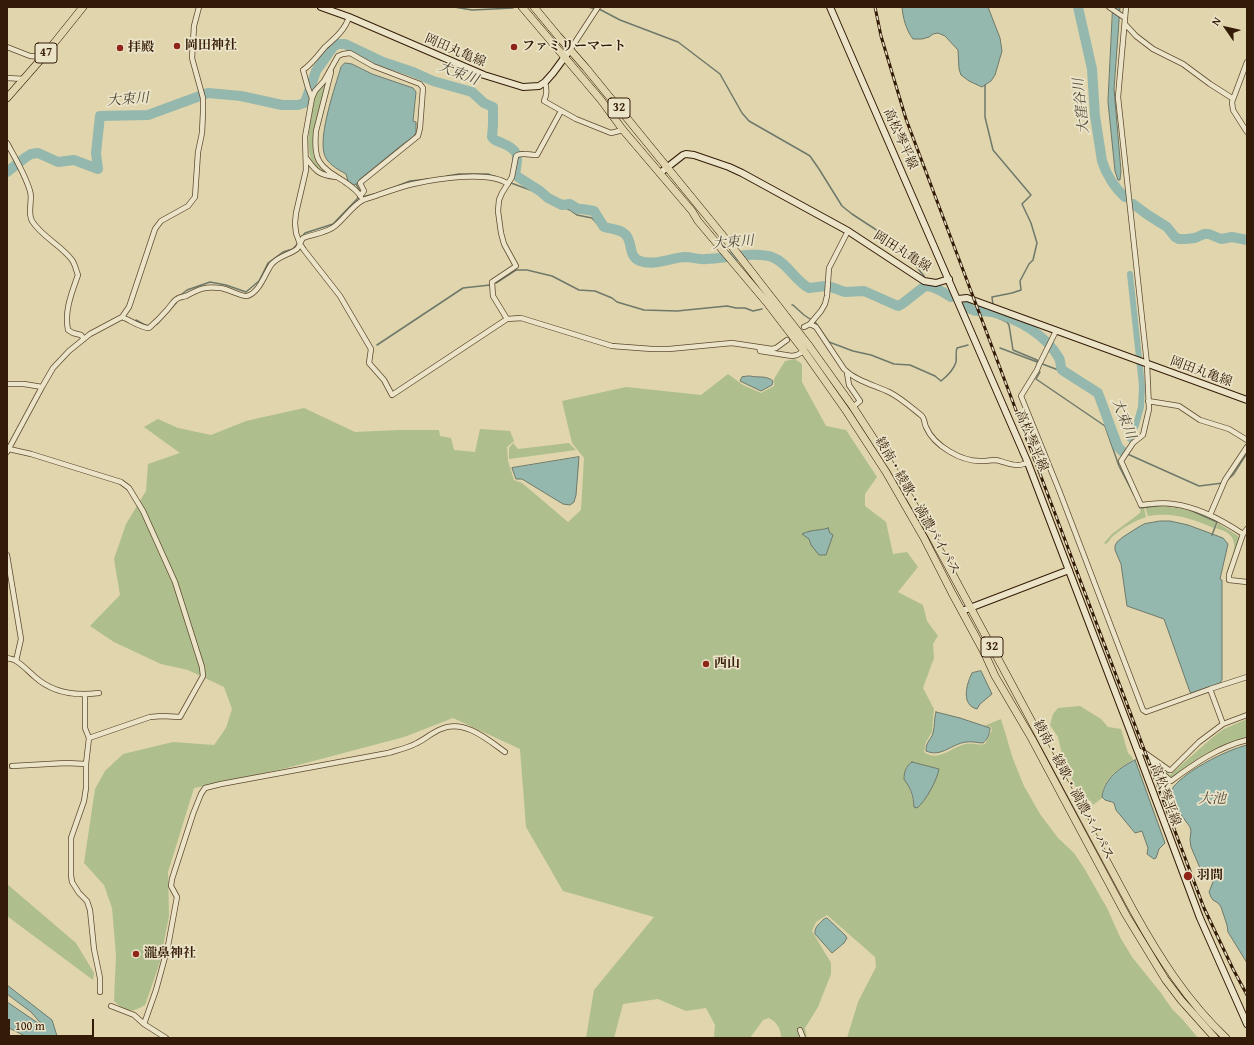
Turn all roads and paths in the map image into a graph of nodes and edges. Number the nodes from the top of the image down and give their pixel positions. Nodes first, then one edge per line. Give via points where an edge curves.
1 (199, 7) edge
2 (321, 7) edge
3 (522, 7) edge
4 (534, 7) edge
5 (830, 7) edge
6 (1126, 7) edge
7 (80, 8) edge
8 (597, 9) edge
9 (1110, 9) edge
10 (349, 17) junction
11 (1124, 19) junction
12 (7, 47) edge
13 (570, 50) junction
14 (43, 57) junction
15 (565, 58) junction
16 (1247, 62) edge
17 (330, 70) junction
18 (7, 78) edge
19 (24, 78) junction
20 (545, 82) junction
21 (311, 97) junction
22 (7, 98) edge
23 (1232, 98) junction
24 (561, 110) junction
25 (623, 130) junction
26 (1247, 132) edge
27 (7, 143) edge
28 (307, 159) junction
29 (668, 167) junction
30 (660, 173) junction
31 (338, 178) junction
32 (509, 183) junction
33 (361, 197) junction
34 (848, 231) junction
35 (299, 242) junction
36 (949, 279) junction
37 (958, 299) junction
38 (123, 316) junction
39 (507, 319) junction
40 (812, 322) junction
41 (804, 327) dead end
42 (1056, 331) junction
43 (84, 339) junction
44 (787, 340) dead end
45 (759, 347) junction
46 (804, 351) junction
47 (1145, 363) junction
48 (847, 372) junction
49 (7, 384) edge
50 (42, 387) junction
51 (1247, 400) edge
52 (1148, 401) junction
53 (853, 407) junction
54 (1247, 440) edge
55 (1247, 447) edge
56 (8, 451) edge
57 (1028, 462) junction
58 (1210, 515) junction
59 (1247, 529) edge
60 (1243, 534) junction
61 (7, 555) edge
62 (1069, 570) junction
63 (1247, 582) edge
64 (971, 607) junction
65 (962, 611) junction
66 (7, 658) edge
67 (16, 661) junction
68 (1247, 677) edge
69 (1210, 689) junction
70 (99, 693) dead end
71 (85, 695) junction
72 (1247, 715) edge
73 (1224, 724) junction
74 (89, 738) junction
75 (1247, 740) edge
76 (1137, 750) junction
77 (505, 752) dead end
78 (1145, 753) junction
79 (86, 764) junction
80 (12, 766) dead end
81 (100, 992) dead end
82 (111, 1006) dead end
83 (144, 1024) junction
84 (1247, 1024) edge
85 (800, 1030) dead end
86 (166, 1038) edge
87 (802, 1038) edge
88 (1215, 1038) edge
89 (1226, 1038) edge

1 - 38 street via 192,48 202,96 202,133 195,197 188,206 161,221 155,228 129,307
2 - 10 main road, 岡田丸亀線
3 - 15 main road, 綾南・綾歌・満濃バイパス / 32
4 - 13 main road, 綾南・綾歌・満濃バイパス / 32
5 - 36 main road, 高松琴平線
6 - 11 street
7 - 14 main road, 47
8 - 13 street
9 - 11 street
10 - 20 main road, 岡田丸亀線 via 484,76 523,87 539,86
10 - 21 street via 340,33 303,70
11 - 23 street via 1136,36 1153,49 1179,61
11 - 47 street via 1118,97
12 - 14 street via 30,56
13 - 15 main road
13 - 29 main road, 綾南・綾歌・満濃バイパス / 32
14 - 19 main road, 47
15 - 20 main road
15 - 25 main road, 綾南・綾歌・満濃バイパス / 32
16 - 23 street
17 - 21 street
17 - 31 street via 316,131 315,148 321,166
17 - 33 street via 338,56 350,53 373,66 420,84 423,88 418,136 360,183 364,191
18 - 19 street
19 - 22 main road, 47
20 - 24 street via 547,95 544,101
21 - 28 street via 305,138
23 - 26 street via 1233,110
24 - 25 street via 611,133
24 - 32 street via 537,155 517,155
25 - 30 main road, 綾南・綾歌・満濃バイパス / 32
27 - 43 street via 31,193 32,221 71,260 76,269 78,275 71,294 66,322 68,330 81,335
28 - 31 street via 324,175
28 - 35 street via 295,223
29 - 30 main road, 岡田丸亀線
29 - 34 main road, 岡田丸亀線 via 686,154 729,167
29 - 53 main road, 綾南・綾歌・満濃バイパス / 32 via 810,347
30 - 46 main road, 綾南・綾歌・満濃バイパス / 32
31 - 33 street via 355,189
32 - 33 street via 491,178 454,178 412,184
32 - 39 street via 499,200 498,211 504,244 516,266 492,282 493,296
33 - 35 street via 350,213 334,228 303,238
34 - 36 main road, 岡田丸亀線 via 926,282 936,283
34 - 40 street via 829,268 825,304
35 - 38 street via 299,247 271,265 257,289 249,295 245,296 228,289 204,288 176,299 149,328 144,328
35 - 39 street via 348,309 371,349 370,363 392,395
36 - 37 main road
37 - 42 main road, 岡田丸亀線 via 966,298
37 - 57 main road, 高松琴平線
38 - 43 street
39 - 45 street via 521,318 612,346 669,349 732,343
40 - 41 street
40 - 48 street
42 - 47 main road, 岡田丸亀線
42 - 69 street via 1021,396 1143,710 1146,712
43 - 50 street via 53,368
44 - 45 street via 776,348
45 - 46 street via 760,351 792,356
46 - 65 main road, 綾南・綾歌・満濃バイパス / 32 via 886,472
47 - 51 main road, 岡田丸亀線
47 - 52 street
48 - 53 street via 849,385 860,401
48 - 57 street via 890,392 922,416 935,440 955,455 982,462 995,460 1018,465
49 - 50 street
50 - 56 street
52 - 54 street via 1179,406 1200,420 1229,429
52 - 58 street via 1149,409 1143,435 1133,443 1121,461 1142,505 1160,503 1188,506
53 - 64 main road, 綾南・綾歌・満濃バイパス / 32 via 892,467
55 - 58 street via 1224,482
56 - 74 street via 30,454 121,482 129,488 143,511 175,582 202,667 203,676 180,717 150,717
57 - 62 main road, 高松琴平線
58 - 60 street
59 - 60 street
60 - 63 street via 1229,580
61 - 67 street via 20,639
62 - 64 main road
62 - 76 main road, 高松琴平線
64 - 65 main road
64 - 89 main road, 綾南・綾歌・満濃バイパス / 32 via 1152,944 1187,995
65 - 88 main road, 綾南・綾歌・満濃バイパス / 32 via 1122,908 1165,979
66 - 67 street
67 - 71 street via 50,688
68 - 69 street
69 - 73 street
70 - 71 street
71 - 74 street via 85,728
72 - 73 street
73 - 78 street via 1199,742 1169,770
74 - 79 street
75 - 78 street via 1219,750 1193,764 1171,781 1158,770
76 - 78 street
76 - 84 main road, 高松琴平線 via 1200,918
77 - 83 street via 481,735 449,727 406,748 394,751 205,788 193,814 172,879 177,897 156,990
79 - 80 street
79 - 81 street via 84,801 71,838 71,875 72,882 87,901 90,910
82 - 83 street via 134,1015
83 - 86 street
85 - 87 street

